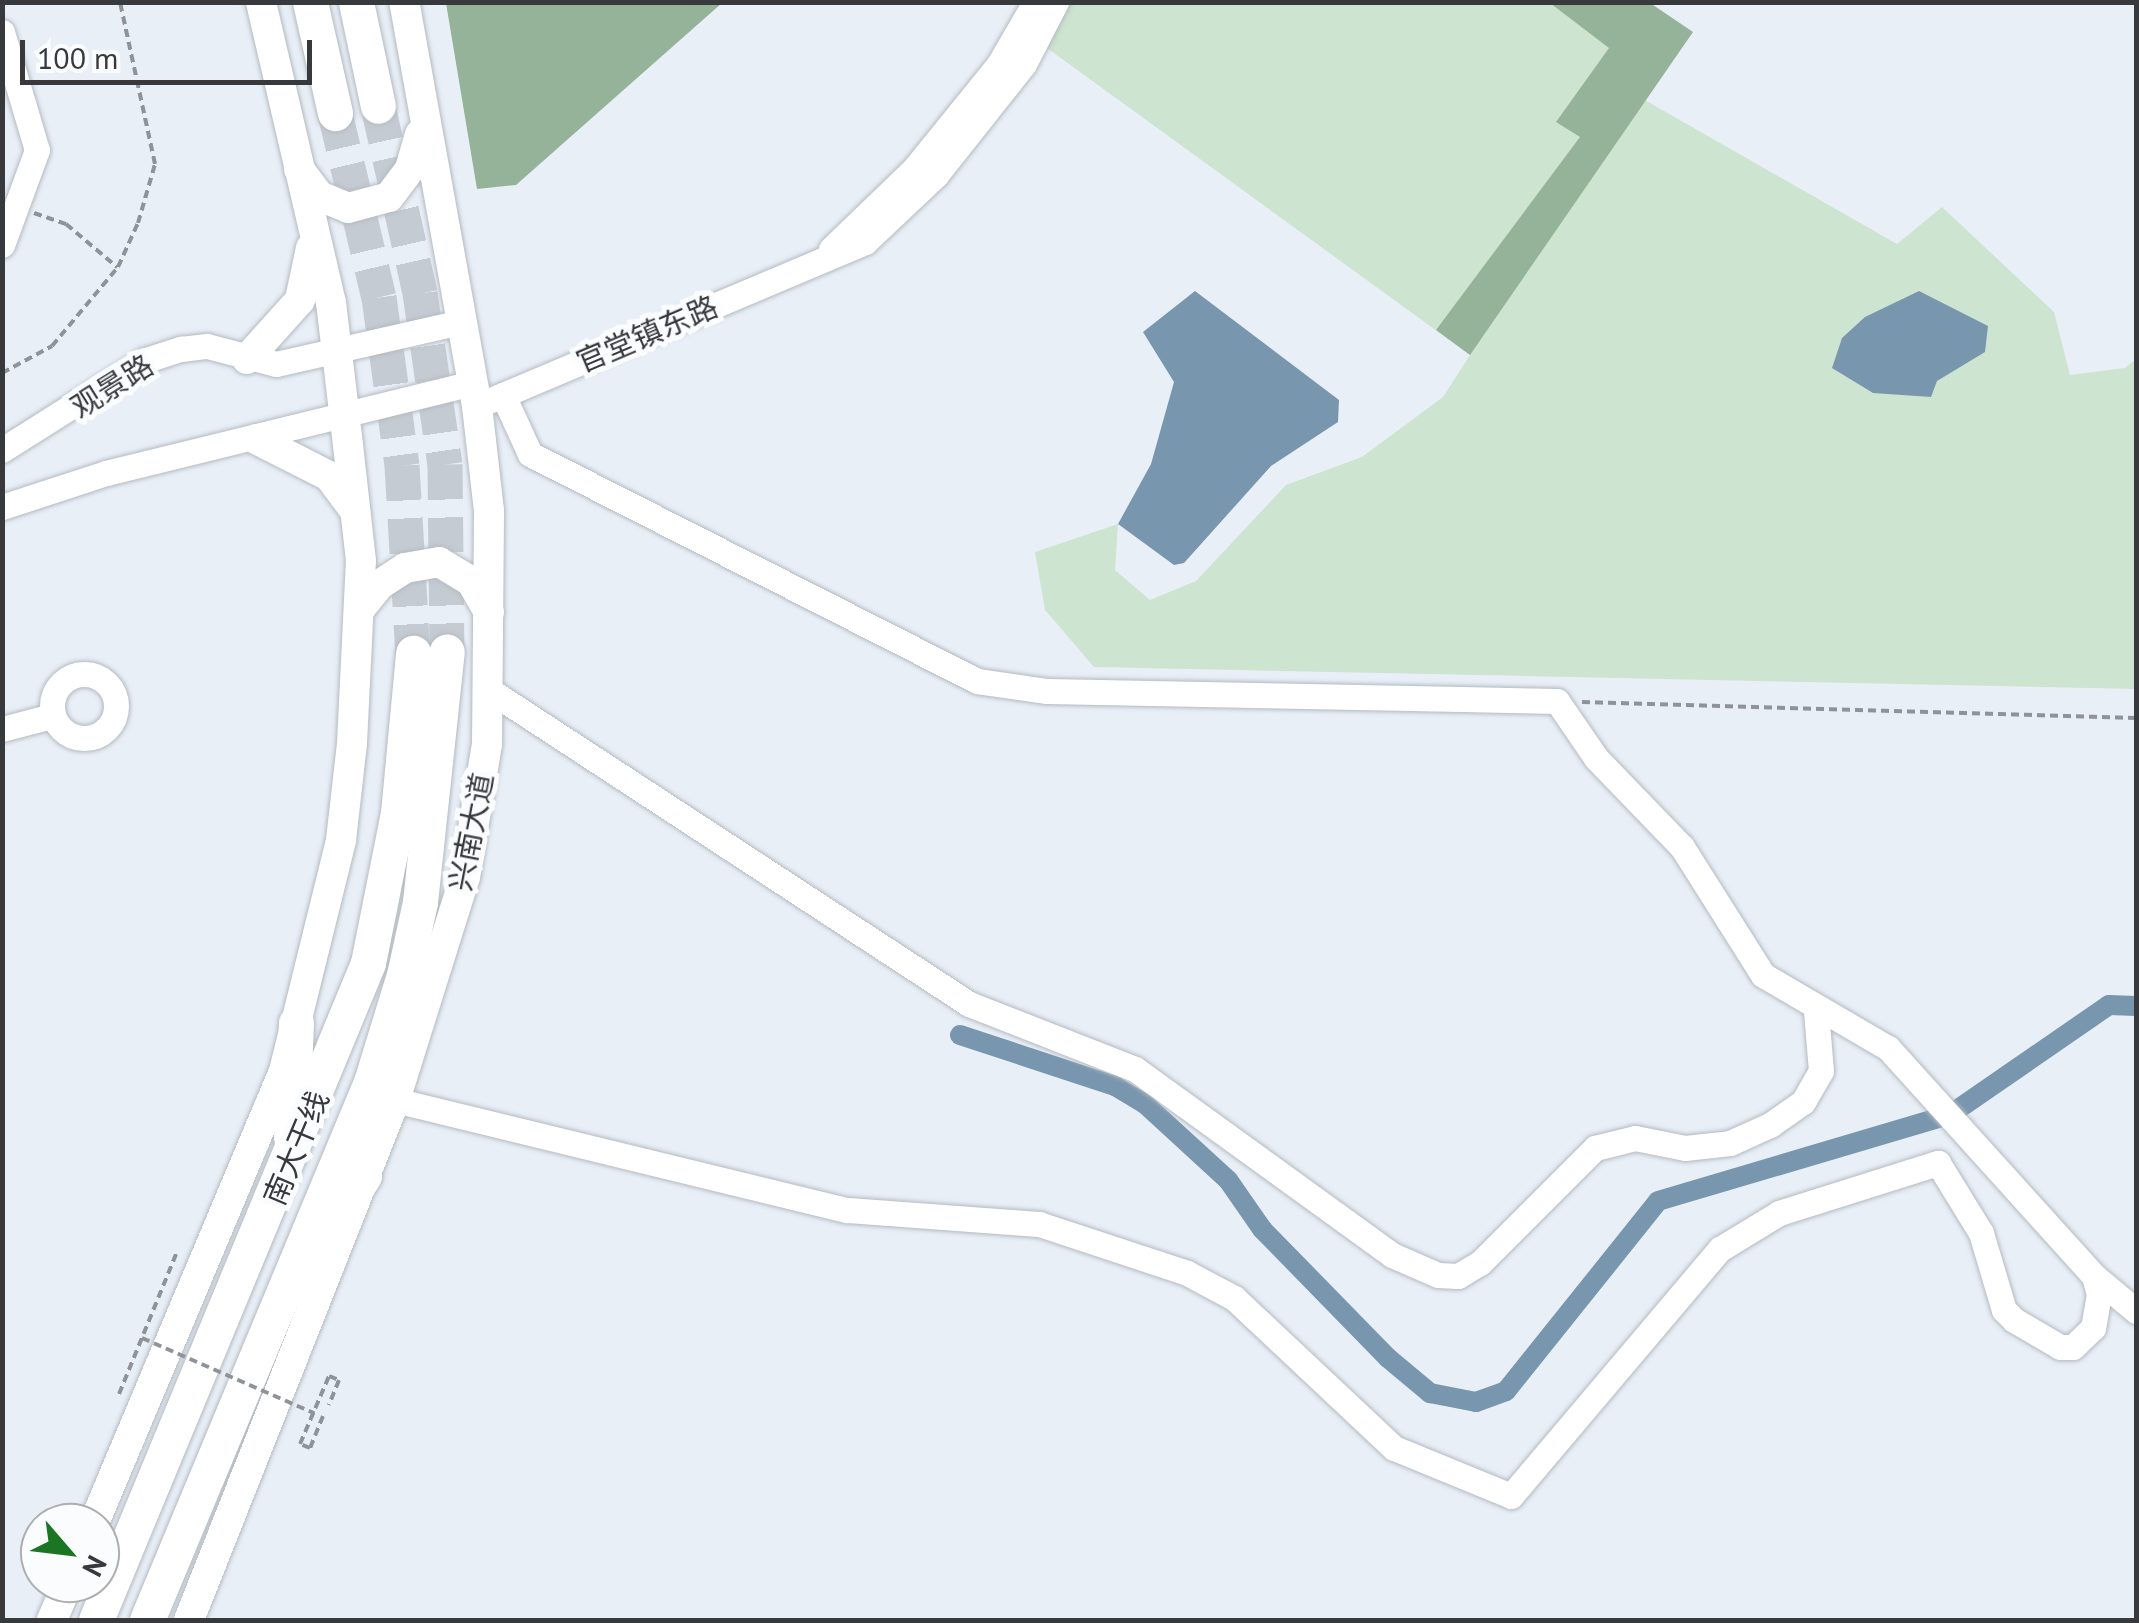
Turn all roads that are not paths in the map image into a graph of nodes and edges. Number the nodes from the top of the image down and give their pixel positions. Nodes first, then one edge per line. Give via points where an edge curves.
1 (260, 2) edge
2 (310, 2) edge
3 (356, 2) edge
4 (404, 2) edge
5 (1035, 2) edge
6 (1056, 2) edge
7 (2, 32) edge
8 (378, 106) tunnel mouth
9 (335, 113) tunnel mouth
10 (423, 125) junction
11 (297, 167) junction
12 (313, 230) junction
13 (2, 245) edge
14 (816, 262) junction
15 (461, 322) junction
16 (337, 350) junction
17 (246, 359) junction
18 (484, 395) junction
19 (345, 416) junction
20 (256, 439) junction
21 (2, 450) edge
22 (2, 507) edge
23 (355, 511) junction
24 (359, 610) junction
25 (490, 615) junction
26 (488, 690) junction
27 (52, 716) dead end
28 (2, 729) edge
29 (1816, 1012) junction
30 (296, 1024) junction
31 (395, 1100) junction
32 (290, 1164) junction
33 (364, 1176) junction
34 (2094, 1276) junction
35 (285, 1292) junction
36 (2136, 1311) edge
37 (102, 1503) edge
38 (96, 1620) edge
39 (148, 1620) edge
40 (189, 1620) edge

1 - 11 main road
2 - 9 highway
3 - 8 highway
4 - 10 main road, 兴南大道
5 - 14 street, 官堂镇东路 via 998,64 914,169
6 - 14 street, 官堂镇东路 via 1024,64 936,174 865,242
7 - 13 street via 37,150
10 - 11 main road via 410,169 390,197 348,208 320,196
10 - 15 main road, 兴南大道
11 - 12 main road
12 - 16 main road
12 - 17 main road via 300,300
14 - 18 street, 官堂镇东路
15 - 16 street, 观景路
15 - 18 main road, 兴南大道
16 - 17 street, 观景路 via 276,364
16 - 19 main road
17 - 21 street, 观景路 via 207,346 143,361
18 - 19 street
18 - 25 main road, 兴南大道
18 - 29 street via 530,454 977,681 1047,691 1557,701 1596,758 1682,848 1752,962
19 - 20 street
19 - 23 main road
20 - 22 street via 106,473
20 - 23 main road via 330,476
23 - 24 main road
24 - 25 main road via 405,568 439,562 471,581
24 - 30 main road via 341,840
25 - 26 main road, 兴南大道
26 - 29 street via 969,1004 1135,1070 1392,1255 1438,1275 1458,1276 1480,1263 1595,1148 1634,1138 1685,1148 1730,1144 1770,1125 1802,1102 1821,1071
26 - 31 main road, 兴南大道 via 465,877
27 - 28 street
29 - 34 street via 1888,1048
30 - 32 highway
30 - 37 main road via 284,1071
31 - 33 main road, 兴南大道
31 - 34 street via 848,1210 1039,1224 1187,1273 1234,1298 1394,1448 1511,1496 1720,1248 1780,1213 1938,1163 1981,1233 2004,1310 2014,1320 2060,1347 2073,1347 2093,1328 2099,1294
32 - 35 highway, 南大干线 via 368,964 430,652 422,884 404,975 370,1082
32 - 38 highway, 南大干线
33 - 35 highway
33 - 40 main road, 兴南大道
34 - 36 street
35 - 39 highway, 南大干线

